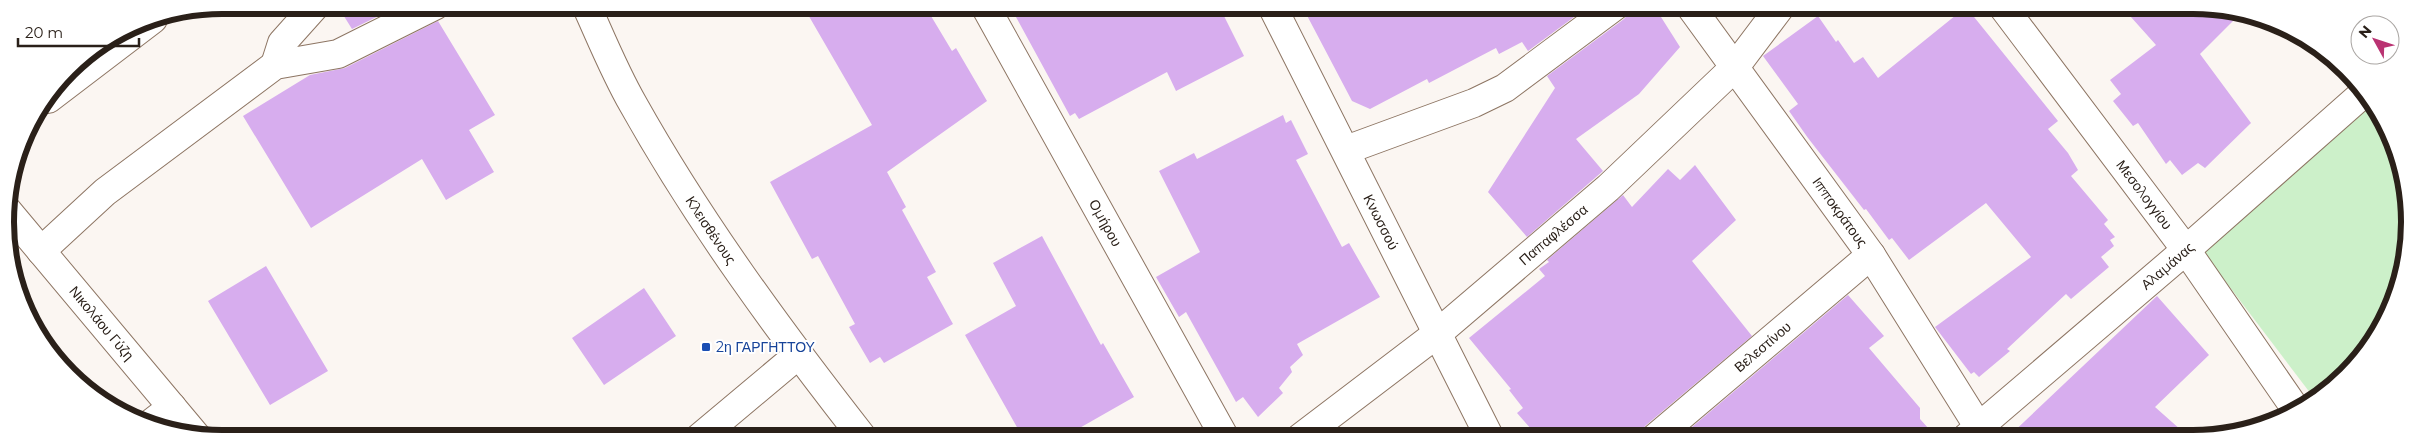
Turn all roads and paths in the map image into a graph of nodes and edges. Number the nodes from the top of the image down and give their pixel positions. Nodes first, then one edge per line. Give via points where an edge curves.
1 (308, 14) edge
2 (418, 14) edge
3 (590, 14) edge
4 (989, 14) edge
5 (1276, 14) edge
6 (1604, 14) edge
7 (1696, 14) edge
8 (1775, 14) edge
9 (2008, 14) edge
10 (134, 33) edge
11 (275, 65) junction
12 (1735, 67) junction
13 (63, 88) edge
14 (2359, 97) edge
15 (1346, 150) junction
16 (14, 219) edge
17 (2186, 250) junction
18 (41, 251) junction
19 (1871, 255) junction
20 (1438, 333) junction
21 (798, 355) junction
22 (2293, 405) edge
23 (172, 408) junction
24 (156, 419) edge
25 (188, 427) edge
26 (709, 430) edge
27 (857, 430) edge
28 (1221, 430) edge
29 (1311, 430) edge
30 (1486, 430) edge
31 (1664, 430) edge
32 (1971, 430) edge
33 (1974, 430) edge

1 - 11 street via 282,43
2 - 11 street via 338,54
3 - 21 street, Κλεισθένους via 632,103 665,160
4 - 28 street, Ομήρου
5 - 15 street, Κνωσσού
6 - 15 street via 1505,88 1474,103
7 - 12 street, Ιπποκράτους
8 - 12 street, Παπαφλέσσα
9 - 17 street, Μεσολογγίου
10 - 13 street
11 - 18 street via 105,192
12 - 19 street, Ιπποκράτους
12 - 20 street, Παπαφλέσσα via 1608,188
14 - 17 street, Αλαμάνας
15 - 20 street, Κνωσσού
16 - 18 street, Νικολάου Γύζη
17 - 22 street, Μεσολογγίου
17 - 33 street, Αλαμάνας
18 - 23 street, Νικολάου Γύζη
19 - 31 street, Βελεστίνου
19 - 32 street, Ιπποκράτους
20 - 29 street, Παπαφλέσσα
20 - 30 street, Κνωσσού
21 - 26 street
21 - 27 street, Κλεισθένους
23 - 24 street
23 - 25 street, Νικολάου Γύζη

